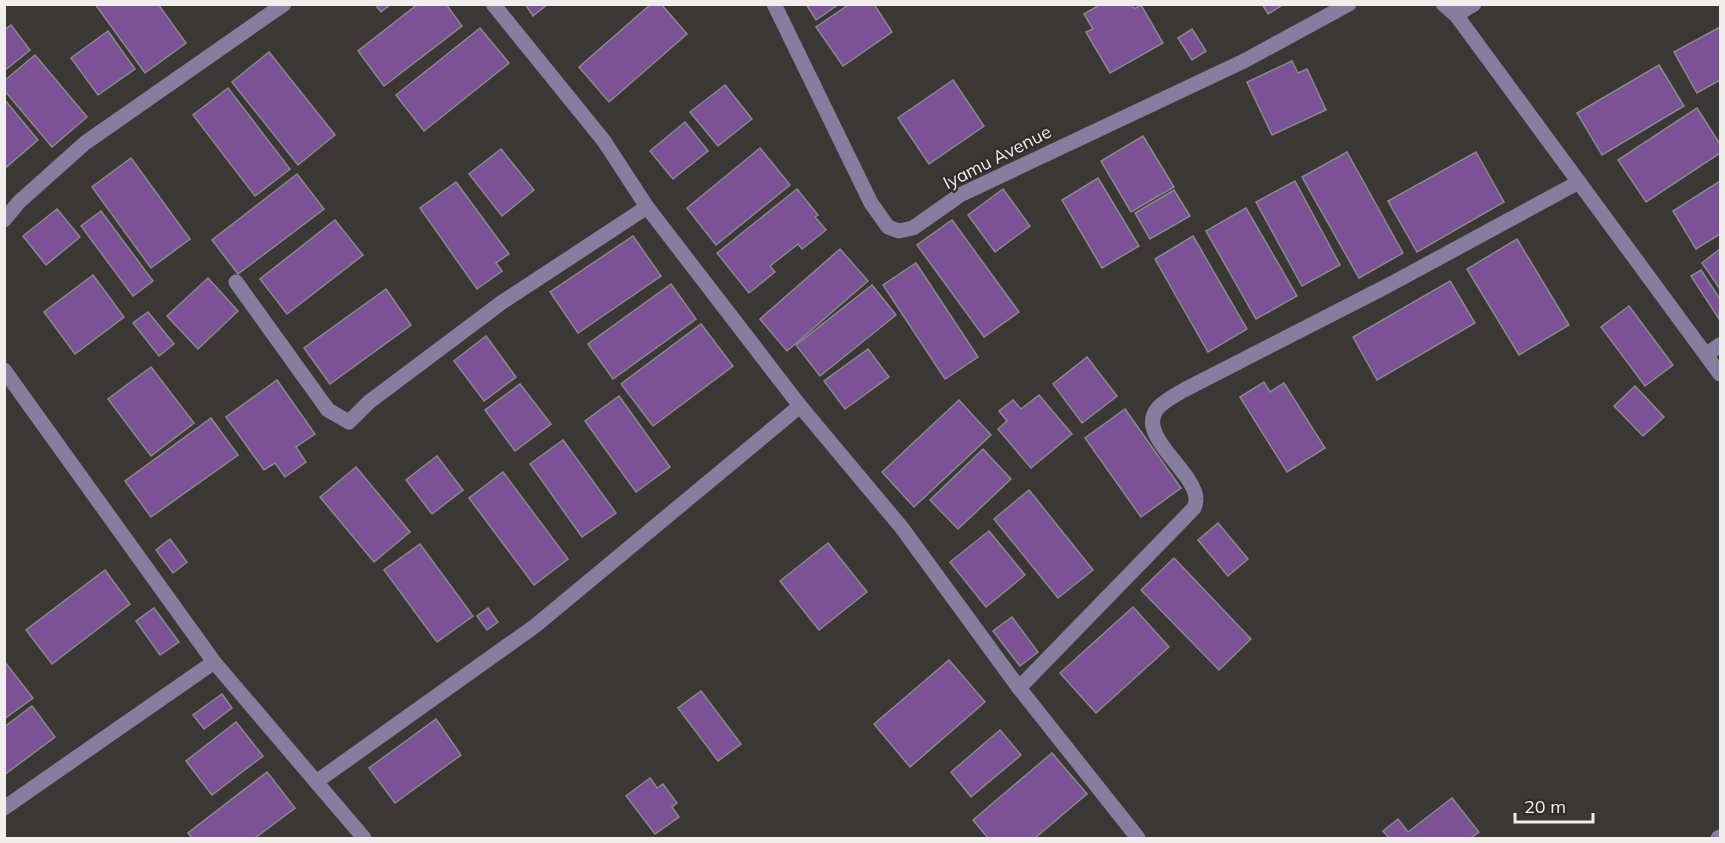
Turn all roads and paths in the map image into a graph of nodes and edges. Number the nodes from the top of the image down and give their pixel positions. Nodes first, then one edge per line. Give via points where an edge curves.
1 (284, 4) edge
2 (493, 4) edge
3 (774, 4) edge
4 (1349, 4) edge
5 (1443, 4) edge
6 (1474, 4) edge
7 (1456, 15) junction
8 (1579, 182) junction
9 (647, 207) junction
10 (4, 220) edge
11 (236, 282) dead end
12 (1720, 345) edge
13 (1707, 354) junction
14 (4, 370) edge
15 (1720, 374) edge
16 (800, 406) junction
17 (214, 662) junction
18 (1019, 688) junction
19 (316, 782) junction
20 (4, 808) edge
21 (364, 838) edge
22 (1138, 838) edge

1 - 10 street via 85,143
2 - 9 street via 604,141
3 - 4 street, Iyamu Avenue via 871,203 888,227 899,231 913,228 960,195 1244,61
5 - 7 street
6 - 7 street
7 - 8 street
8 - 13 street
8 - 18 street via 1158,407 1152,416 1152,428 1191,485 1197,499 1194,508
9 - 11 street via 501,303 369,402 349,422 328,410
9 - 16 street
12 - 13 street
13 - 15 street
14 - 17 street
16 - 18 street via 902,528
16 - 19 street via 534,626
17 - 19 street
17 - 20 street
18 - 22 street
19 - 21 street

